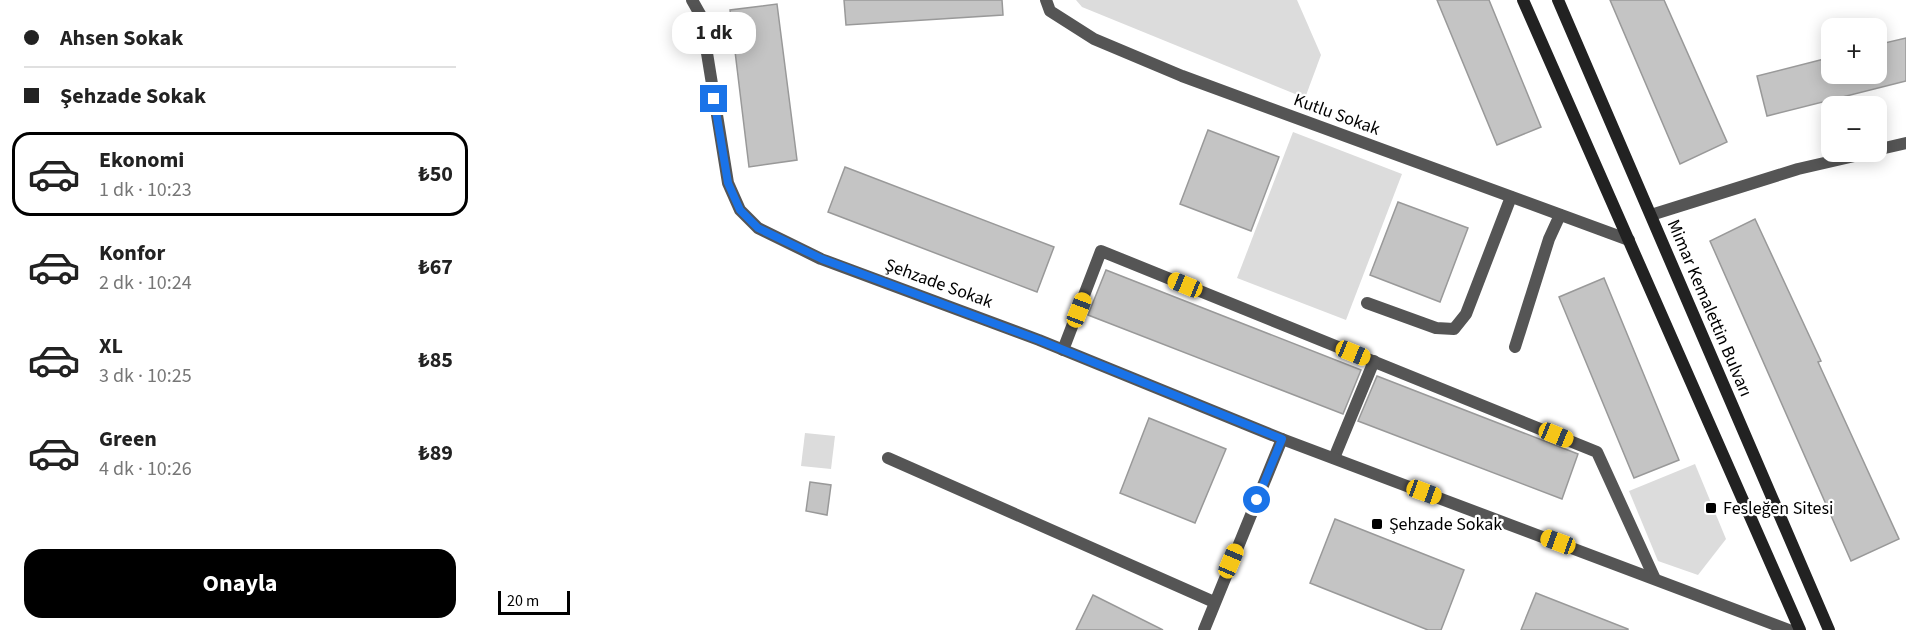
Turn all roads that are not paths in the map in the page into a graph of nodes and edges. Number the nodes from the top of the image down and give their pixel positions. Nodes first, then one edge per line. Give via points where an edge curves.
1 (692, 0) edge
2 (1046, 0) edge
3 (1523, 0) edge
4 (1558, 0) edge
5 (1906, 143) edge
6 (1887, 147) edge
7 (1831, 162) edge
8 (1511, 197) junction
9 (1560, 215) junction
10 (1651, 215) junction
11 (1629, 240) junction
12 (1367, 303) dead end
13 (1515, 348) dead end
14 (1063, 350) junction
15 (1374, 362) junction
16 (1282, 439) junction
17 (888, 458) dead end
18 (1334, 458) junction
19 (1653, 577) junction
20 (1214, 602) junction
21 (1204, 630) edge
22 (1789, 630) edge
23 (1800, 630) edge
24 (1829, 630) edge

1 - 14 street, Şehzade Sokak via 701,15 728,183 740,210 758,228 822,259
2 - 8 street, Kutlu Sokak via 1050,11 1094,39 1143,60
3 - 11 main road
4 - 10 main road, Mimar Kemalettin Bulvarı
5 - 6 street
7 - 10 street
8 - 9 street, Kutlu Sokak
8 - 12 street via 1466,314 1454,329 1436,328
9 - 11 street, Kutlu Sokak
9 - 13 street
10 - 24 main road, Mimar Kemalettin Bulvarı
11 - 23 main road
14 - 15 street via 1101,251
14 - 16 street, Şehzade Sokak
15 - 18 street
15 - 19 street via 1597,452
16 - 18 street, Şehzade Sokak
16 - 20 street
17 - 20 street
18 - 19 street, Şehzade Sokak
19 - 22 street, Şehzade Sokak
20 - 21 street

